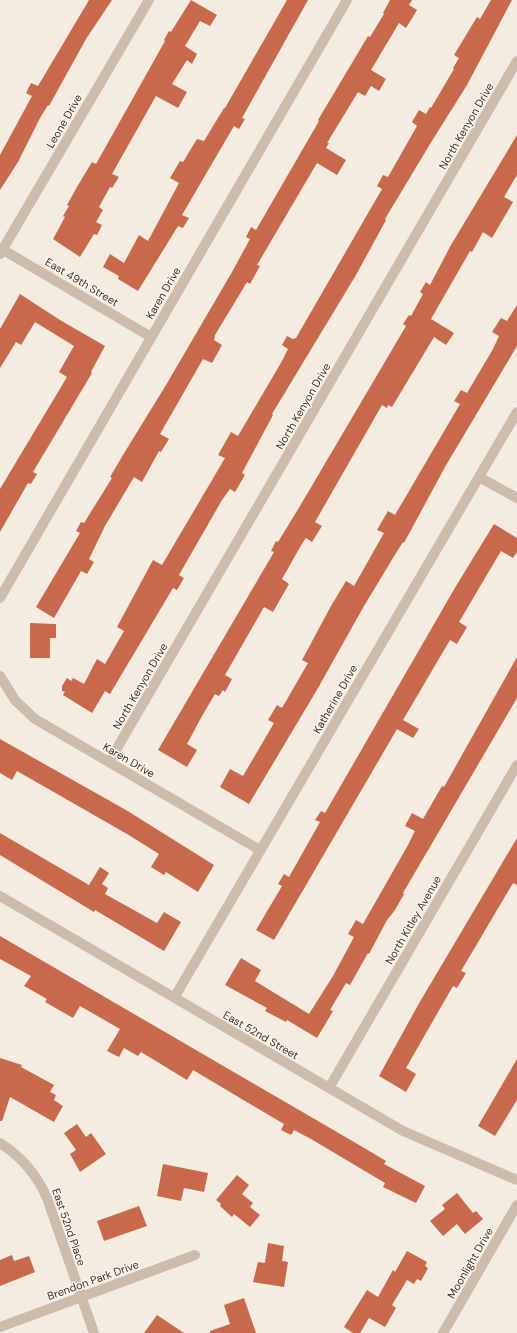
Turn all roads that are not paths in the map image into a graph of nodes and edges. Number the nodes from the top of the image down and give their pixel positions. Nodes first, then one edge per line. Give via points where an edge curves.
1 (149, 0) edge
2 (347, 0) edge
3 (517, 61) edge
4 (1, 250) edge
5 (151, 337) junction
6 (517, 412) edge
7 (479, 477) junction
8 (517, 498) edge
9 (0, 598) edge
10 (0, 676) edge
11 (109, 762) junction
12 (517, 765) edge
13 (260, 850) junction
14 (0, 896) edge
15 (174, 998) junction
16 (329, 1088) junction
17 (0, 1143) edge
18 (517, 1180) edge
19 (517, 1205) edge
20 (195, 1255) dead end
21 (80, 1297) junction
22 (0, 1327) edge
23 (94, 1333) edge
24 (443, 1333) edge

1 - 4 street, Leone Drive
2 - 5 street, Karen Drive
3 - 11 street, North Kenyon Drive
4 - 5 street, East 49th Street
5 - 9 street, Karen Drive
6 - 7 street, Katherine Drive
7 - 8 street
7 - 13 street, Katherine Drive
10 - 11 street, Karen Drive via 15,700 35,720
11 - 13 street, Karen Drive
12 - 16 street, North Kitley Avenue
13 - 15 street, Katherine Drive
14 - 15 street, East 52nd Street
15 - 16 street, East 52nd Street
16 - 18 street, East 52nd Street via 404,1131
17 - 21 street, East 52nd Place via 26,1164 40,1183
19 - 24 street, Moonlight Drive
20 - 21 street, Brendon Park Drive
21 - 22 street, Brendon Park Drive
21 - 23 street, East 52nd Place

